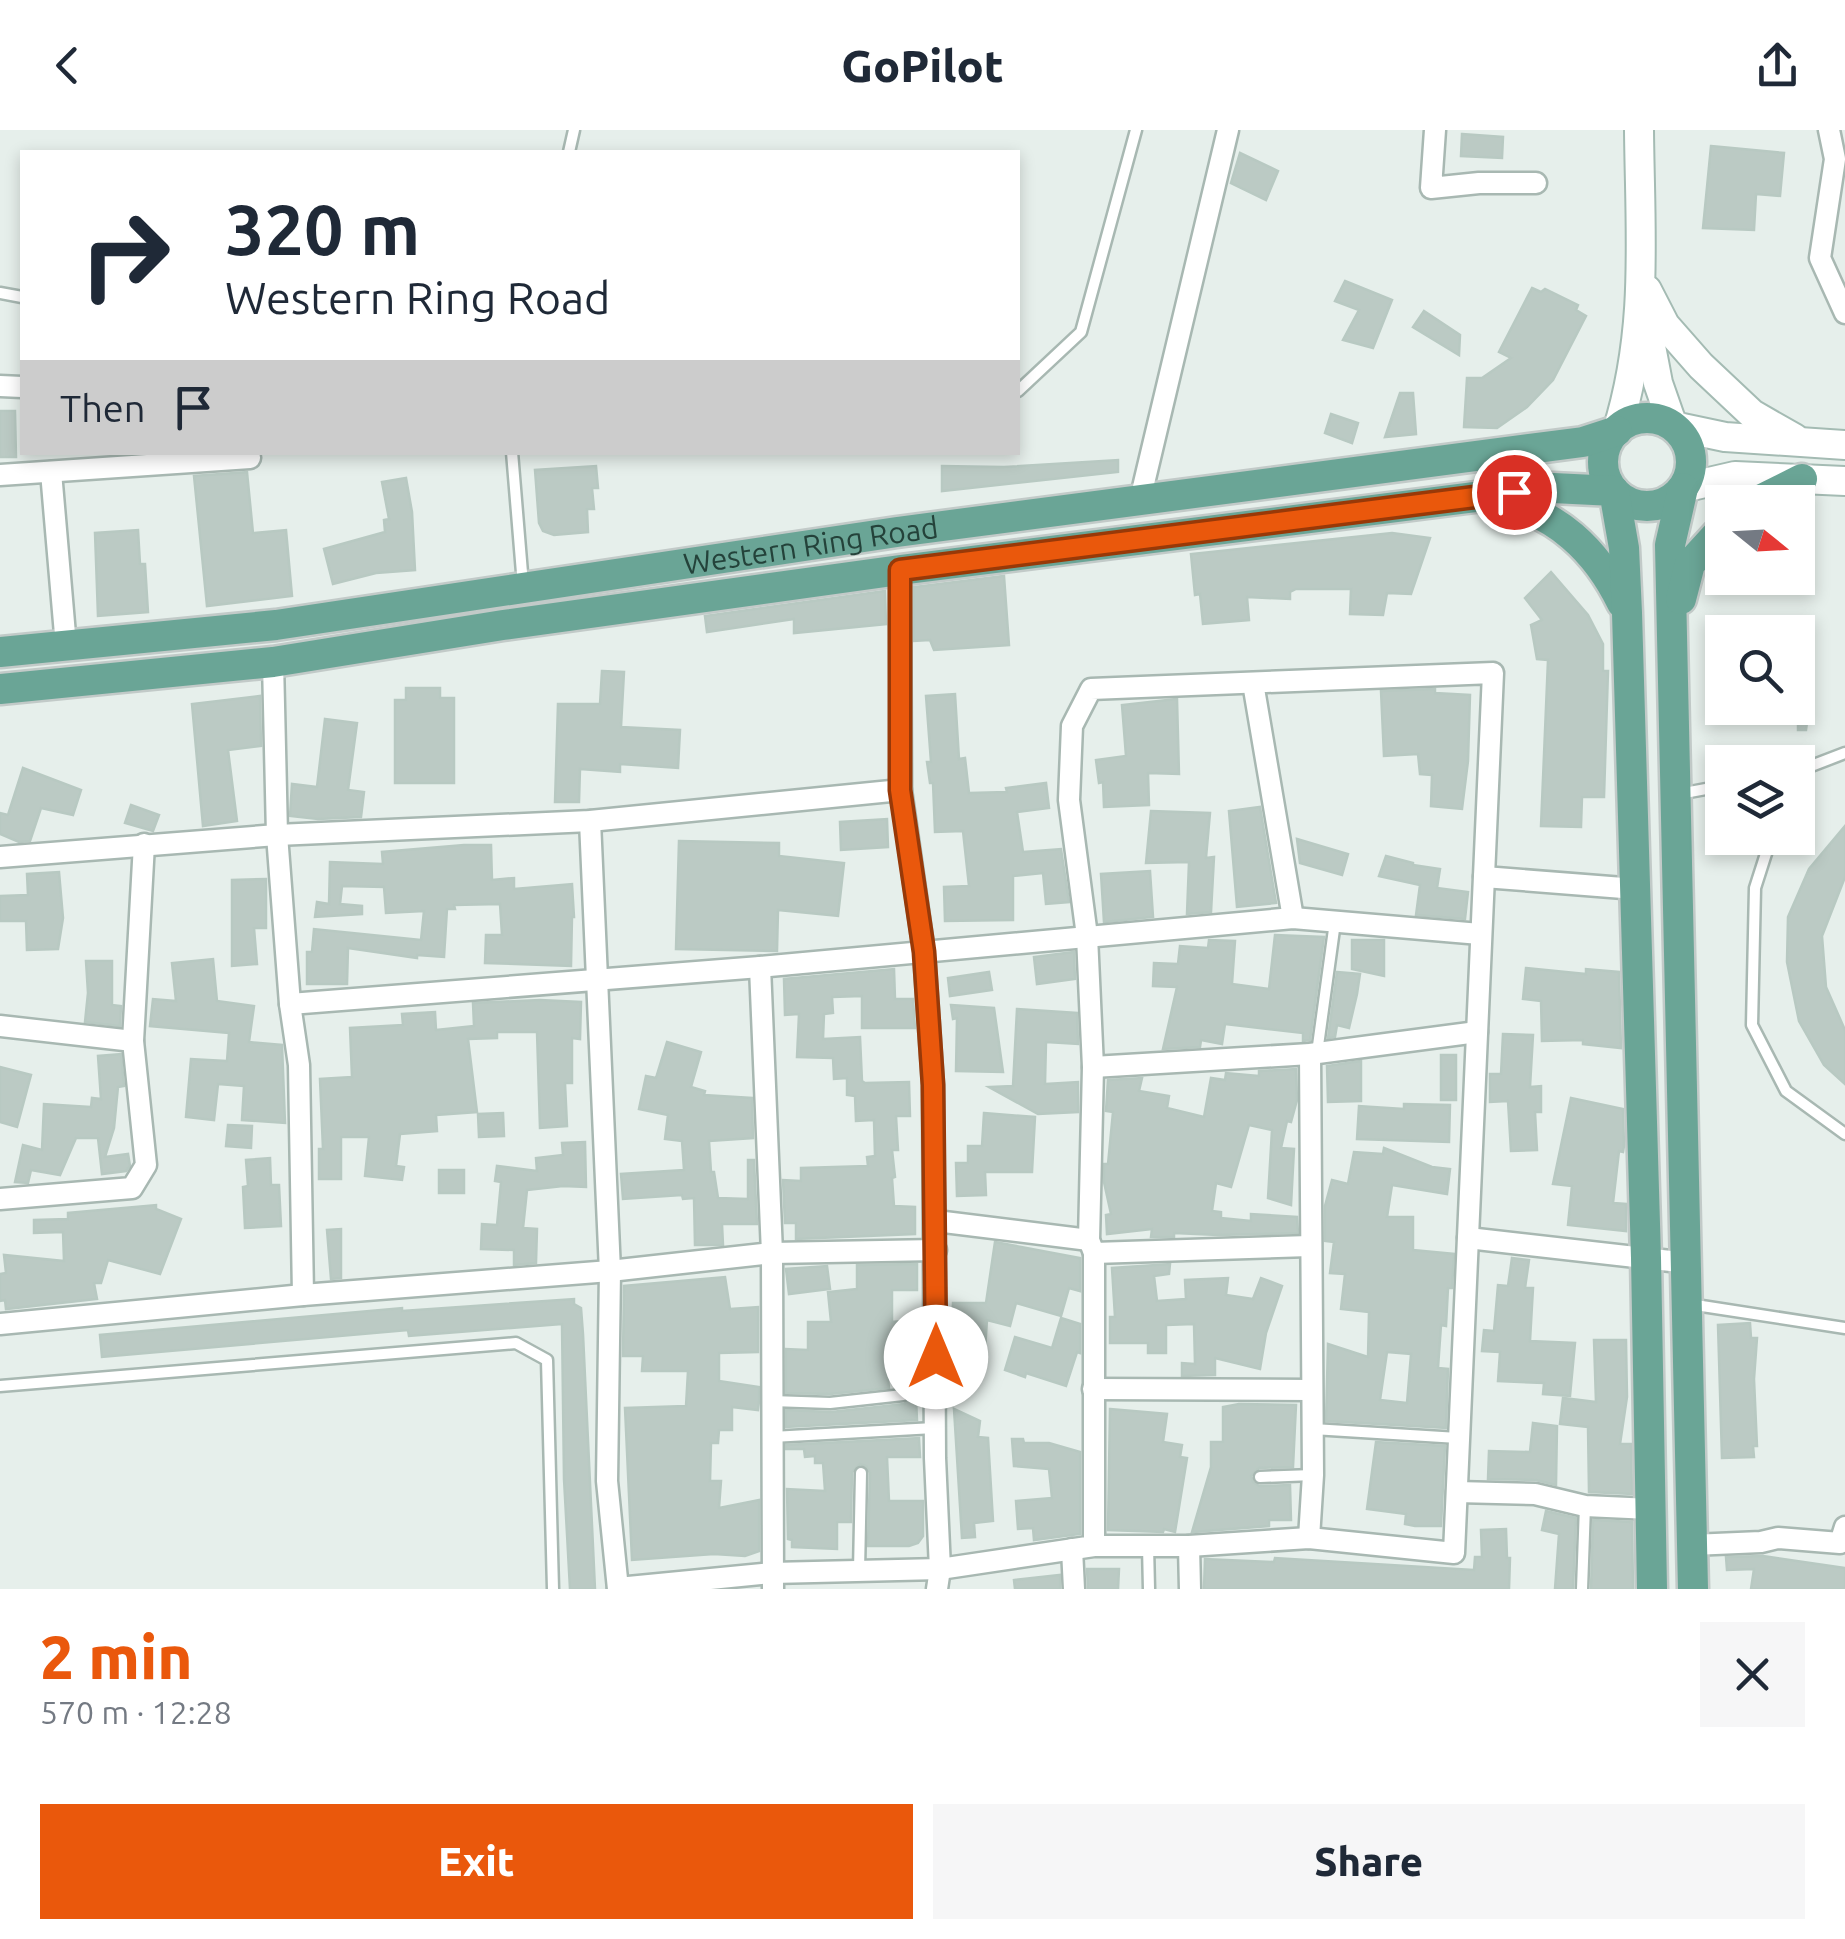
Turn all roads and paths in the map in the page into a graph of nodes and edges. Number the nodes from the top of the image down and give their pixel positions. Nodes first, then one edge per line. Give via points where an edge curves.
1 (1136, 130) edge
2 (1228, 130) edge
3 (1435, 130) edge
4 (1639, 130) edge
5 (1829, 130) edge
6 (1536, 183) dead end
7 (1641, 286) junction
8 (1845, 314) edge
9 (1020, 388) edge
10 (1673, 426) junction
11 (1617, 431) junction
12 (1804, 443) junction
13 (1845, 445) edge
14 (248, 455) edge
15 (512, 455) edge
16 (51, 472) junction
17 (0, 475) edge
18 (1802, 479) junction
19 (1845, 481) edge
20 (1790, 485) edge
21 (1682, 488) junction
22 (1614, 491) junction
23 (1475, 497) junction
24 (1140, 500) junction
25 (897, 532) junction
26 (1705, 548) edge
27 (900, 570) junction
28 (523, 586) junction
29 (1626, 613) junction
30 (276, 625) junction
31 (1672, 631) junction
32 (66, 646) junction
33 (0, 652) edge
34 (272, 662) junction
35 (1253, 683) junction
36 (0, 688) edge
37 (1845, 753) edge
38 (1815, 764) edge
39 (1705, 789) edge
40 (900, 790) junction
41 (1676, 794) junction
42 (590, 821) junction
43 (277, 835) junction
44 (144, 844) junction
45 (1766, 855) edge
46 (0, 857) edge
47 (1484, 877) junction
48 (1636, 889) junction
49 (1293, 918) junction
50 (1336, 922) junction
51 (1480, 934) junction
52 (1087, 936) junction
53 (924, 952) junction
54 (760, 967) junction
55 (598, 980) junction
56 (290, 1004) junction
57 (0, 1026) edge
58 (1477, 1032) junction
59 (133, 1041) junction
60 (1313, 1053) junction
61 (1092, 1066) junction
62 (1845, 1134) edge
63 (0, 1199) edge
64 (936, 1221) junction
65 (1468, 1238) junction
66 (1309, 1246) junction
67 (1092, 1247) junction
68 (936, 1250) junction
69 (772, 1254) junction
70 (1646, 1258) junction
71 (1688, 1263) junction
72 (610, 1272) junction
73 (303, 1295) junction
74 (1688, 1304) junction
75 (0, 1324) edge
76 (1845, 1328) edge
77 (0, 1386) edge
78 (1093, 1390) junction
79 (1310, 1390) junction
80 (903, 1395) dead end
81 (772, 1401) junction
82 (935, 1428) junction
83 (1312, 1429) junction
84 (772, 1437) junction
85 (1459, 1438) junction
86 (860, 1472) dead end
87 (1313, 1475) junction
88 (1260, 1477) dead end
89 (1457, 1492) junction
90 (1585, 1506) junction
91 (1651, 1509) junction
92 (1845, 1526) edge
93 (1309, 1538) junction
94 (1692, 1544) junction
95 (1148, 1546) junction
96 (1189, 1546) junction
97 (1083, 1548) junction
98 (859, 1571) junction
99 (938, 1579) edge
100 (772, 1581) edge
101 (553, 1589) edge
102 (618, 1589) edge
103 (1074, 1589) edge
104 (1149, 1589) edge
105 (1190, 1589) edge
106 (1582, 1589) edge
107 (1652, 1589) edge
108 (1692, 1589) edge

1 - 9 lane via 1080,332
2 - 24 street
3 - 6 street via 1431,188
4 - 7 main road
5 - 8 street via 1835,159 1820,258
7 - 10 main road via 1658,384
7 - 11 main road via 1639,341
7 - 12 main road via 1701,366 1752,414
10 - 11 main road via 1644,418
10 - 12 main road
10 - 21 main road via 1689,448
11 - 22 main road via 1604,467
11 - 24 main road, Western Ring Road via 1583,442
12 - 13 main road
14 - 16 street
15 - 28 lane
16 - 17 street
16 - 32 street
18 - 19 main road
18 - 20 main road
18 - 21 main road via 1734,476
21 - 22 main road via 1649,506
21 - 31 main road via 1670,545
22 - 23 main road, Western Ring Road via 1553,488
22 - 29 main road
23 - 27 main road, Western Ring Road
23 - 29 main road via 1515,504 1584,544
24 - 25 main road, Western Ring Road
25 - 27 main road
25 - 28 main road, Western Ring Road
26 - 31 main road via 1690,564
27 - 34 main road, Western Ring Road
27 - 40 street
28 - 30 main road, Western Ring Road
29 - 48 main road
30 - 32 main road, Western Ring Road
30 - 34 main road
31 - 41 main road
32 - 33 main road, Western Ring Road
34 - 36 main road, Western Ring Road
34 - 43 street
35 - 47 street via 1493,674
35 - 49 street
35 - 52 street via 1090,689 1072,726 1069,800
37 - 38 lane
39 - 41 lane
40 - 42 street
40 - 53 street
41 - 71 main road
42 - 43 street
42 - 55 street
43 - 44 street
43 - 56 street
44 - 46 street
44 - 59 street
45 - 62 lane via 1755,888 1752,1025 1786,1092
47 - 48 street
47 - 51 street
48 - 70 main road
49 - 50 street
49 - 52 street
50 - 51 street
50 - 60 lane
51 - 58 street
52 - 53 street
52 - 61 street
53 - 54 street
53 - 64 street
54 - 55 street
54 - 69 street
55 - 56 street
55 - 72 street
56 - 73 street via 299,1065
57 - 59 street
58 - 60 street
58 - 65 street
59 - 63 street via 146,1165 132,1188
60 - 61 street
60 - 66 street
61 - 67 street
64 - 67 street
64 - 68 street
65 - 70 street
65 - 85 street
66 - 67 street
66 - 79 street
67 - 78 street
68 - 69 street
68 - 82 street
69 - 72 street
69 - 81 street
70 - 71 street
70 - 91 main road
71 - 74 main road
72 - 73 street
72 - 102 street via 607,1481
73 - 75 street
74 - 76 lane
74 - 94 main road
77 - 101 lane via 516,1343 546,1360
78 - 79 street
78 - 97 street
79 - 83 street
80 - 81 lane
81 - 84 street
82 - 84 lane
82 - 99 street
83 - 85 lane
83 - 87 street
84 - 100 street
85 - 89 street
86 - 98 lane
87 - 88 lane
87 - 93 street
89 - 90 street via 1536,1494
89 - 93 street via 1454,1552
90 - 91 street
90 - 106 lane
91 - 107 main road
92 - 94 street via 1840,1544 1778,1538
93 - 96 street
94 - 108 main road
95 - 96 street
95 - 97 street
95 - 104 lane
96 - 105 street
97 - 99 street
97 - 103 street
98 - 99 street
98 - 100 street
100 - 102 street

